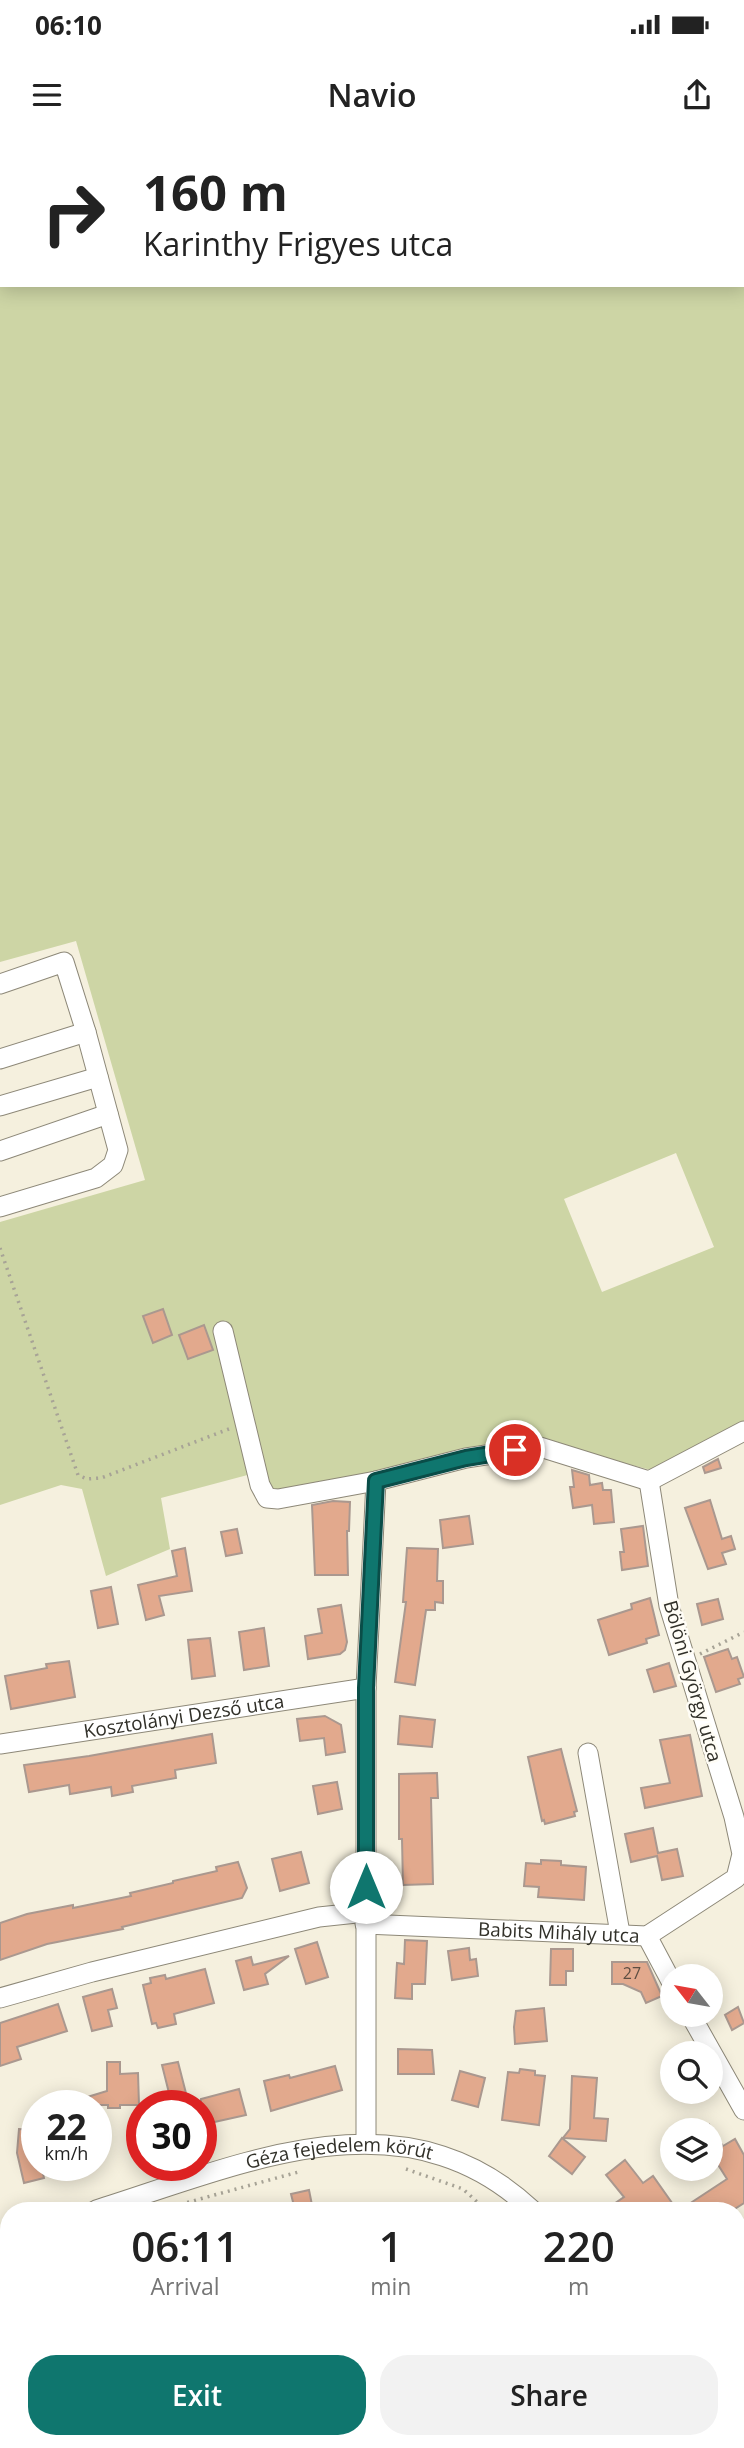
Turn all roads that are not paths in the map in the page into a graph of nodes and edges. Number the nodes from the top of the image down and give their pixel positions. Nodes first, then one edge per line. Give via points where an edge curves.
1 (0, 984) edge
2 (86, 1032) junction
3 (0, 1059) edge
4 (97, 1077) junction
5 (0, 1106) edge
6 (108, 1114) junction
7 (0, 1151) edge
8 (0, 1207) edge
9 (223, 1331) dead end
10 (744, 1431) edge
11 (649, 1480) junction
12 (376, 1481) junction
13 (366, 1688) junction
14 (0, 1744) edge
15 (588, 1753) dead end
16 (736, 1878) joint
17 (365, 1918) junction
18 (620, 1933) junction
19 (647, 1936) junction
20 (662, 1964) edge
21 (0, 1998) edge
22 (697, 2027) edge
23 (744, 2110) edge
24 (366, 2143) junction
25 (122, 2202) edge
26 (522, 2202) edge

1 - 2 street via 64,962
2 - 3 street
2 - 4 street
4 - 5 street
4 - 6 street
6 - 7 street
6 - 8 street via 118,1150 107,1171
9 - 12 street via 267,1498
10 - 11 street
11 - 12 street via 540,1447 466,1458
11 - 16 street, Bölöni György utca via 669,1606 737,1829 742,1854
12 - 13 street
13 - 14 street, Kosztolányi Dezső utca
13 - 17 street
15 - 18 street
16 - 19 street, Babits Mihály utca
17 - 18 street, Babits Mihály utca
17 - 21 street, Babits Mihály utca via 319,1917
17 - 24 street
18 - 19 street, Babits Mihály utca
19 - 20 street
22 - 23 street
24 - 25 street, Géza fejedelem körút via 324,2146 253,2161
24 - 26 street, Géza fejedelem körút via 417,2149 455,2162

